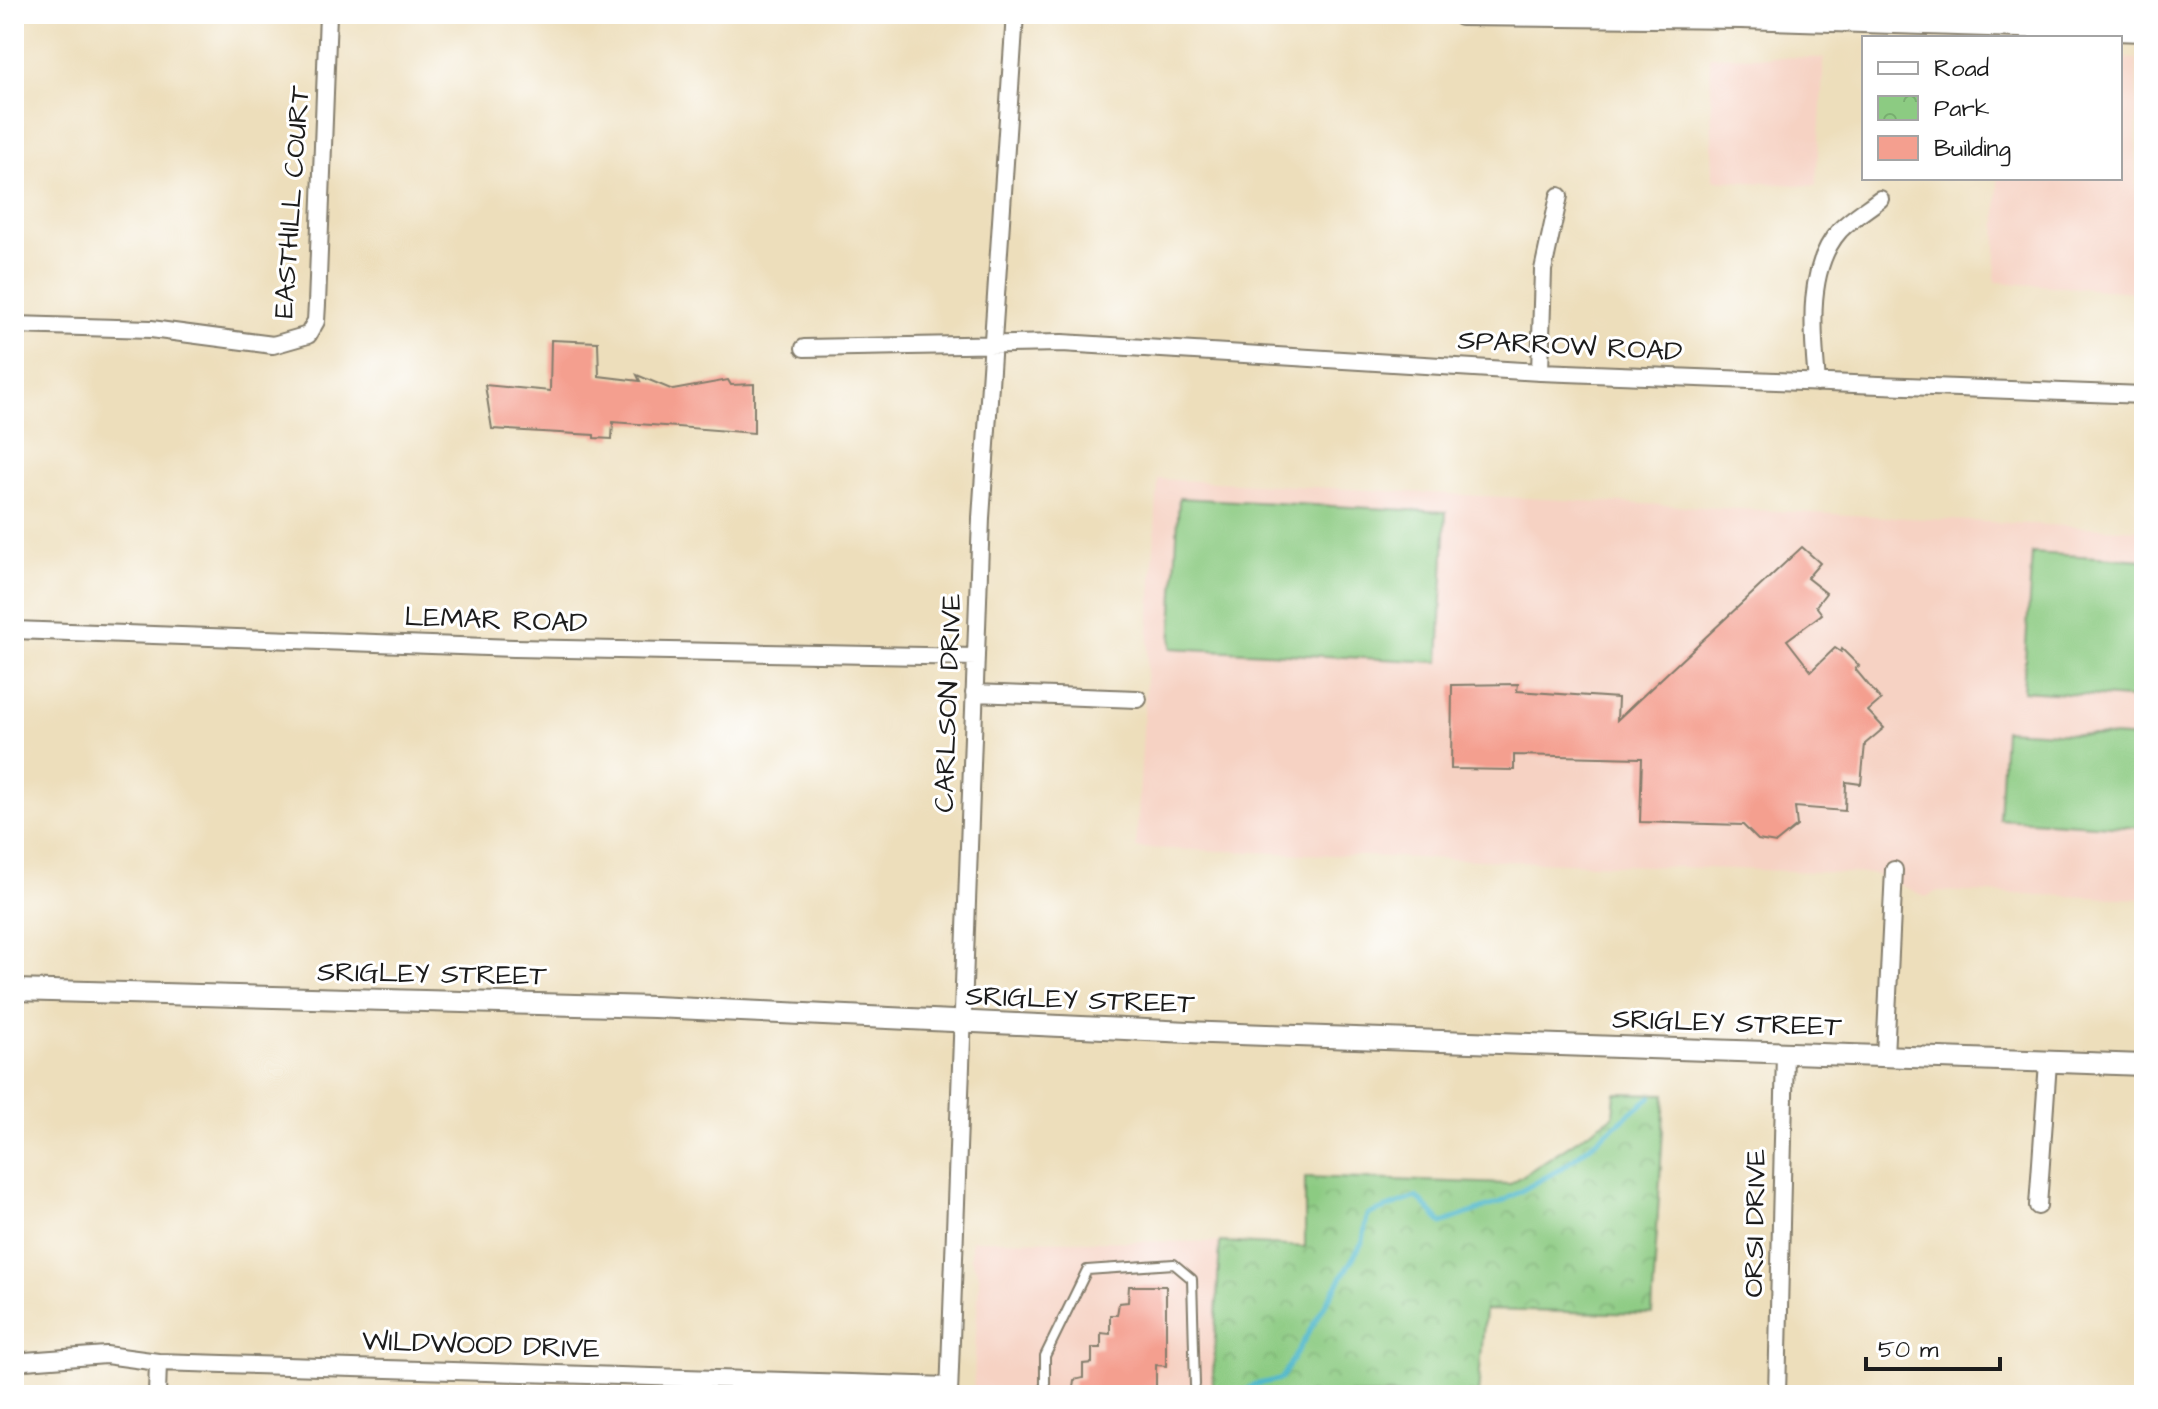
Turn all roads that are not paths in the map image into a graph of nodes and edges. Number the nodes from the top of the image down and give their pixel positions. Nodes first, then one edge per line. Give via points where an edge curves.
1 (328, 14) edge
2 (1015, 14) edge
3 (1462, 14) edge
4 (1742, 15) edge
5 (2106, 22) edge
6 (2144, 30) edge
7 (1559, 196) dead end
8 (1880, 199) dead end
9 (14, 325) edge
10 (994, 343) junction
11 (804, 348) dead end
12 (1540, 372) junction
13 (1817, 383) junction
14 (2144, 395) edge
15 (14, 630) edge
16 (976, 657) junction
17 (974, 693) junction
18 (1138, 699) dead end
19 (1894, 870) dead end
20 (14, 990) edge
21 (962, 1023) junction
22 (1785, 1053) junction
23 (1885, 1056) junction
24 (2048, 1062) junction
25 (2144, 1065) edge
26 (2038, 1206) dead end
27 (158, 1362) junction
28 (14, 1367) edge
29 (1195, 1385) dead end
30 (949, 1391) edge
31 (157, 1395) edge
32 (1045, 1395) edge
33 (1777, 1395) edge

1 - 9 street, EASTHILL COURT via 316,321 308,335 273,345 151,329
2 - 10 street, CARLSON DRIVE
3 - 4 main road
4 - 5 main road
5 - 6 main road
7 - 12 street via 1543,270
8 - 13 street via 1840,230 1822,257 1814,326
10 - 11 street, SPARROW ROAD
10 - 12 street, SPARROW ROAD via 1158,346
10 - 16 street, CARLSON DRIVE
12 - 13 street, SPARROW ROAD
13 - 14 street, SPARROW ROAD
15 - 16 street, LEMAR ROAD
16 - 17 street, CARLSON DRIVE
17 - 18 street
17 - 21 street, CARLSON DRIVE
19 - 23 street
20 - 21 street, SRIGLEY STREET via 654,1007
21 - 22 street, SRIGLEY STREET
21 - 30 street, CARLSON DRIVE
22 - 23 street, SRIGLEY STREET
22 - 33 street, ORSI DRIVE
23 - 24 street, SRIGLEY STREET
24 - 25 street, SRIGLEY STREET
24 - 26 street
27 - 28 street, WILDWOOD DRIVE via 106,1355 25,1361
27 - 30 street, WILDWOOD DRIVE
27 - 31 street
29 - 32 lane via 1192,1279 1174,1264 1087,1270 1045,1356

